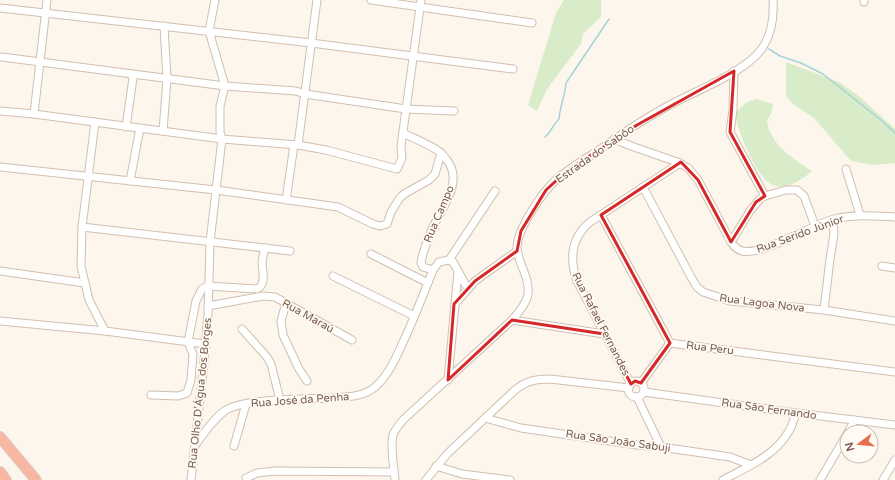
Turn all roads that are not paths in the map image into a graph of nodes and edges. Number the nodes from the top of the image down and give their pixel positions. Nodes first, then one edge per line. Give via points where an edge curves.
1 (47, 0) edge
2 (215, 0) edge
3 (317, 0) edge
4 (371, 0) edge
5 (774, 0) edge
6 (421, 3) edge
7 (0, 8) edge
8 (46, 13) junction
9 (532, 23) dead end
10 (164, 26) junction
11 (209, 31) junction
12 (311, 43) junction
13 (414, 56) junction
14 (2, 57) dead end
15 (40, 62) junction
16 (512, 69) dead end
17 (734, 71) junction
18 (131, 74) junction
19 (167, 79) junction
20 (224, 86) junction
21 (305, 94) junction
22 (406, 110) junction
23 (0, 111) edge
24 (454, 111) dead end
25 (34, 114) junction
26 (95, 122) junction
27 (126, 127) junction
28 (140, 128) junction
29 (163, 132) junction
30 (403, 133) junction
31 (222, 139) junction
32 (614, 139) junction
33 (296, 145) junction
34 (441, 153) junction
35 (680, 163) junction
36 (0, 167) edge
37 (846, 169) dead end
38 (89, 176) junction
39 (130, 181) junction
40 (643, 187) junction
41 (216, 190) junction
42 (494, 191) dead end
43 (764, 196) junction
44 (286, 200) junction
45 (601, 215) junction
46 (860, 215) junction
47 (895, 217) edge
48 (833, 220) junction
49 (814, 226) junction
50 (82, 227) junction
51 (210, 242) junction
52 (731, 242) junction
53 (265, 248) junction
54 (290, 251) dead end
55 (517, 251) junction
56 (371, 254) dead end
57 (449, 260) junction
58 (882, 266) dead end
59 (895, 268) edge
60 (434, 270) junction
61 (0, 271) edge
62 (458, 272) junction
63 (333, 276) dead end
64 (85, 283) junction
65 (428, 283) junction
66 (208, 286) junction
67 (468, 289) junction
68 (286, 303) junction
69 (454, 304) junction
70 (208, 306) junction
71 (824, 310) junction
72 (414, 316) junction
73 (512, 320) junction
74 (0, 321) edge
75 (895, 321) edge
76 (242, 329) dead end
77 (105, 330) junction
78 (604, 334) junction
79 (352, 340) dead end
80 (188, 342) junction
81 (670, 342) junction
82 (205, 344) junction
83 (895, 372) edge
84 (448, 380) junction
85 (307, 381) dead end
86 (641, 383) junction
87 (630, 386) junction
88 (644, 392) junction
89 (151, 395) dead end
90 (637, 397) junction
91 (280, 400) junction
92 (246, 404) junction
93 (796, 414) junction
94 (485, 418) junction
95 (855, 420) junction
96 (853, 424) edge
97 (895, 425) edge
98 (0, 437) edge
99 (196, 444) junction
100 (234, 446) dead end
101 (661, 447) junction
102 (839, 448) edge
103 (895, 460) edge
104 (751, 464) junction
105 (436, 466) junction
106 (0, 472) edge
107 (462, 474) junction
108 (395, 476) edge
109 (246, 478) dead end
110 (6, 480) edge
111 (36, 480) edge
112 (191, 480) edge
113 (426, 480) edge
114 (467, 480) edge
115 (510, 480) edge
116 (723, 480) edge
117 (820, 480) edge
118 (884, 480) edge

1 - 8 street
2 - 11 street
3 - 12 street
4 - 6 street
5 - 17 street, Estrada do Sabôo via 769,36 763,47
6 - 9 street
6 - 13 street
7 - 8 street
8 - 10 street
8 - 15 street
10 - 11 street
10 - 19 street
11 - 12 street
11 - 20 street
12 - 13 street
12 - 21 street
13 - 16 street
13 - 22 street
14 - 15 street
15 - 18 street
15 - 25 street
17 - 32 street, Estrada do Sabôo via 666,107
17 - 43 street via 730,132
18 - 19 street
18 - 27 street via 133,79
19 - 20 street
19 - 29 street
20 - 21 street via 296,91
20 - 31 street, Rua Olho D'Água dos Borges via 220,106
21 - 22 street
21 - 33 street
22 - 24 street
22 - 30 street
23 - 25 street
25 - 26 street
26 - 27 street
26 - 38 street
27 - 28 street
28 - 29 street
28 - 39 street
29 - 31 street
30 - 33 street via 402,158 396,169 326,150
30 - 34 street
31 - 33 street
31 - 41 street, Rua Olho D'Água dos Borges
32 - 35 street
32 - 55 street, Estrada do Sabôo via 568,170 546,190 521,231
33 - 44 street
34 - 44 street via 435,174 404,194 394,206 387,224 383,226 338,208
34 - 60 street, Rua Campo via 450,165 454,178 450,194 428,238 421,263
35 - 40 street
35 - 52 street via 694,174
36 - 38 street
37 - 46 street
38 - 39 street
38 - 50 street
39 - 41 street
40 - 45 street
40 - 71 street, Rua Lagoa Nova via 691,277 703,292 730,301
41 - 44 street
41 - 51 street, Rua Olho D'Água dos Borges
42 - 57 street
43 - 49 street via 786,190 800,192 806,201
43 - 52 street via 756,202
45 - 78 street, Rua Rafael Fernandes via 584,227 576,241 572,261 577,281
45 - 81 street
46 - 47 street, Rua Serido Júnior
46 - 48 street, Rua Serido Júnior
48 - 49 street, Rua Serido Júnior
48 - 71 street via 834,234
49 - 52 street, Rua Serido Júnior via 760,250 743,251
50 - 51 street
50 - 64 street via 81,266
51 - 53 street
51 - 66 street, Rua Olho D'Água dos Borges
53 - 54 street
53 - 66 street via 261,287 257,289
55 - 67 street
55 - 73 street via 529,293 525,305
56 - 65 street
57 - 60 street via 439,262
57 - 62 street
58 - 59 street
60 - 65 street, Rua José da Penha
61 - 64 street
62 - 67 street
62 - 69 street
63 - 72 street
64 - 77 street via 89,300
65 - 72 street, Rua José da Penha
66 - 70 street, Rua Olho D'Água dos Borges
66 - 80 street via 202,289 196,301
67 - 69 street
68 - 70 street, Rua Maraú via 275,297 263,296
68 - 79 street, Rua Maraú
68 - 85 street via 281,321 283,335
69 - 84 street
70 - 82 street, Rua Olho D'Água dos Borges
71 - 75 street, Rua Lagoa Nova
72 - 91 street, Rua José da Penha via 396,359 375,388 350,397
73 - 78 street
73 - 84 street
74 - 77 street
76 - 91 street via 271,364
77 - 80 street
78 - 87 street, Rua Rafael Fernandes
80 - 82 street
80 - 89 street via 193,354 192,380 187,392 178,396
81 - 83 street, Rua Peru
81 - 86 street
82 - 99 street, Rua Olho D'Água dos Borges
84 - 108 street via 398,426 392,443
86 - 87 street via 635,382
86 - 88 street
87 - 90 street via 631,395
87 - 94 street via 537,379 522,385
88 - 90 street
88 - 93 street, Rua São Fernando
90 - 101 street
91 - 92 street, Rua José da Penha
92 - 99 street, Rua José da Penha via 228,409 219,416
92 - 100 street
93 - 95 street, Rua São Fernando
93 - 104 street via 789,431 777,447
94 - 101 street, Rua São João Sabuji via 521,428
94 - 105 street
95 - 96 street
95 - 97 street, Rua São Fernando
98 - 111 highway
99 - 112 street, Rua Olho D'Água dos Borges
101 - 104 street, Rua São João Sabuji via 730,457
102 - 117 street
103 - 118 street
104 - 116 street
105 - 107 street
105 - 113 street
106 - 110 highway
107 - 114 street
107 - 115 street
108 - 109 street via 275,471 257,473

